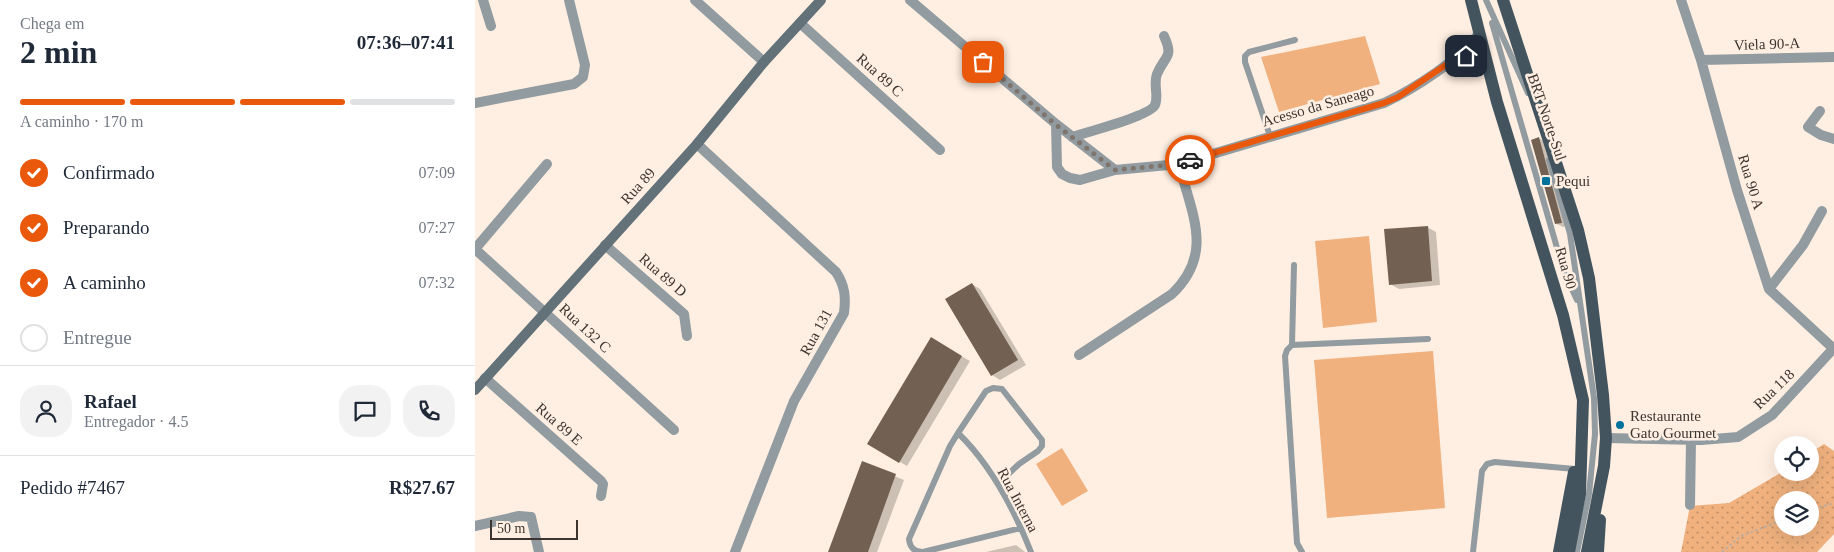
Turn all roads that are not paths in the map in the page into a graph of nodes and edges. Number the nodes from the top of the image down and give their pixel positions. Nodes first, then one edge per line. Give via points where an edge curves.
1 (483, 0) edge
2 (569, 0) edge
3 (695, 0) edge
4 (821, 0) edge
5 (910, 0) edge
6 (1471, 0) edge
7 (1486, 0) edge
8 (1503, 0) edge
9 (1681, 0) edge
10 (800, 23) junction
11 (491, 26) dead end
12 (1479, 33) junction
13 (1164, 36) dead end
14 (1295, 40) dead end
15 (1484, 56) junction
16 (1834, 57) edge
17 (1456, 58) junction
18 (1701, 60) junction
19 (764, 62) junction
20 (475, 103) edge
21 (1820, 111) dead end
22 (1055, 124) junction
23 (1270, 136) junction
24 (1072, 137) junction
25 (1834, 139) edge
26 (697, 144) junction
27 (940, 150) dead end
28 (547, 164) dead end
29 (1179, 164) junction
30 (1115, 170) junction
31 (1822, 211) dead end
32 (605, 245) junction
33 (475, 249) edge
34 (1294, 265) dead end
35 (1769, 289) junction
36 (1579, 306) junction
37 (545, 311) junction
38 (687, 336) dead end
39 (1428, 339) dead end
40 (1292, 345) junction
41 (1834, 348) edge
42 (1079, 355) dead end
43 (485, 378) junction
44 (475, 390) edge
45 (674, 430) dead end
46 (958, 433) junction
47 (1606, 438) junction
48 (1691, 440) junction
49 (1580, 443) junction
50 (1604, 466) junction
51 (1575, 469) junction
52 (998, 484) junction
53 (601, 496) dead end
54 (1690, 505) dead end
55 (475, 526) edge
56 (1021, 528) junction
57 (539, 552) edge
58 (735, 552) edge
59 (923, 552) edge
60 (1031, 552) edge
61 (1302, 552) edge
62 (1473, 552) edge
63 (1559, 552) edge
64 (1569, 552) edge
65 (1577, 552) edge
66 (1587, 552) edge
67 (1597, 552) edge

1 - 11 street
2 - 20 street via 585,65 583,77 574,84
3 - 19 street
4 - 10 street, Rua 89
5 - 22 street
6 - 12 main road, Rua 90
7 - 36 lane, BRT Norte-Sul via 1564,272
7 - 36 lane, BRT Norte-Sul via 1530,98 1549,160 1570,234
8 - 47 main road, Rua 90 via 1578,230 1589,278
9 - 18 street, Rua 90 A
10 - 19 street, Rua 89
10 - 27 street, Rua 89 C
12 - 15 main road, Rua 90
12 - 17 street, Acesso da Saneago
13 - 24 street via 1170,49 1169,56 1156,76 1153,108 1134,118
14 - 23 lane via 1249,52 1245,56
15 - 17 street, Acesso da Saneago
15 - 49 main road, Rua 90 via 1563,315 1583,400
16 - 18 street, Viela 90-A
17 - 23 street, Acesso da Saneago via 1384,103
18 - 35 street, Rua 90 A
19 - 26 street, Rua 89
21 - 25 street via 1808,127
22 - 24 street
22 - 30 street, Acesso da Saneago via 1057,167 1062,174 1081,180
23 - 29 street, Acesso da Saneago
24 - 30 street
26 - 32 street, Rua 89
26 - 58 street, Rua 131 via 835,272 843,284 846,298 844,313 794,401
28 - 33 street
29 - 30 street, Acesso da Saneago
29 - 42 street via 1197,236 1196,260 1185,281 1172,294
31 - 35 street via 1803,245
32 - 37 street, Rua 89
32 - 38 street, Rua 89 D via 683,314
33 - 37 street, Rua 132 C
34 - 40 lane
35 - 41 street, Rua 90 A
36 - 65 lane, BRT Norte-Sul via 1594,398 1595,434 1589,494
37 - 43 street, Rua 89
37 - 45 street, Rua 132 C
39 - 40 lane
40 - 61 lane via 1285,356 1297,543
41 - 48 street, Rua 118 via 1772,415 1738,437
43 - 44 street, Rua 89
43 - 53 street, Rua 89 E via 601,480
46 - 52 lane, Rua Interna
46 - 52 lane via 986,391 1002,389 1042,440 1042,446
46 - 59 lane via 909,539 915,551
47 - 48 street, Rua 118
47 - 50 main road, Rua 90
48 - 54 street
49 - 51 main road
49 - 64 main road, Rua 90 via 1580,494
50 - 66 main road, Rua 90
50 - 67 main road
51 - 62 lane via 1487,464 1482,470
51 - 63 main road
52 - 56 lane, Rua Interna
55 - 57 street via 519,516 531,517
56 - 59 lane
56 - 60 lane, Rua Interna

